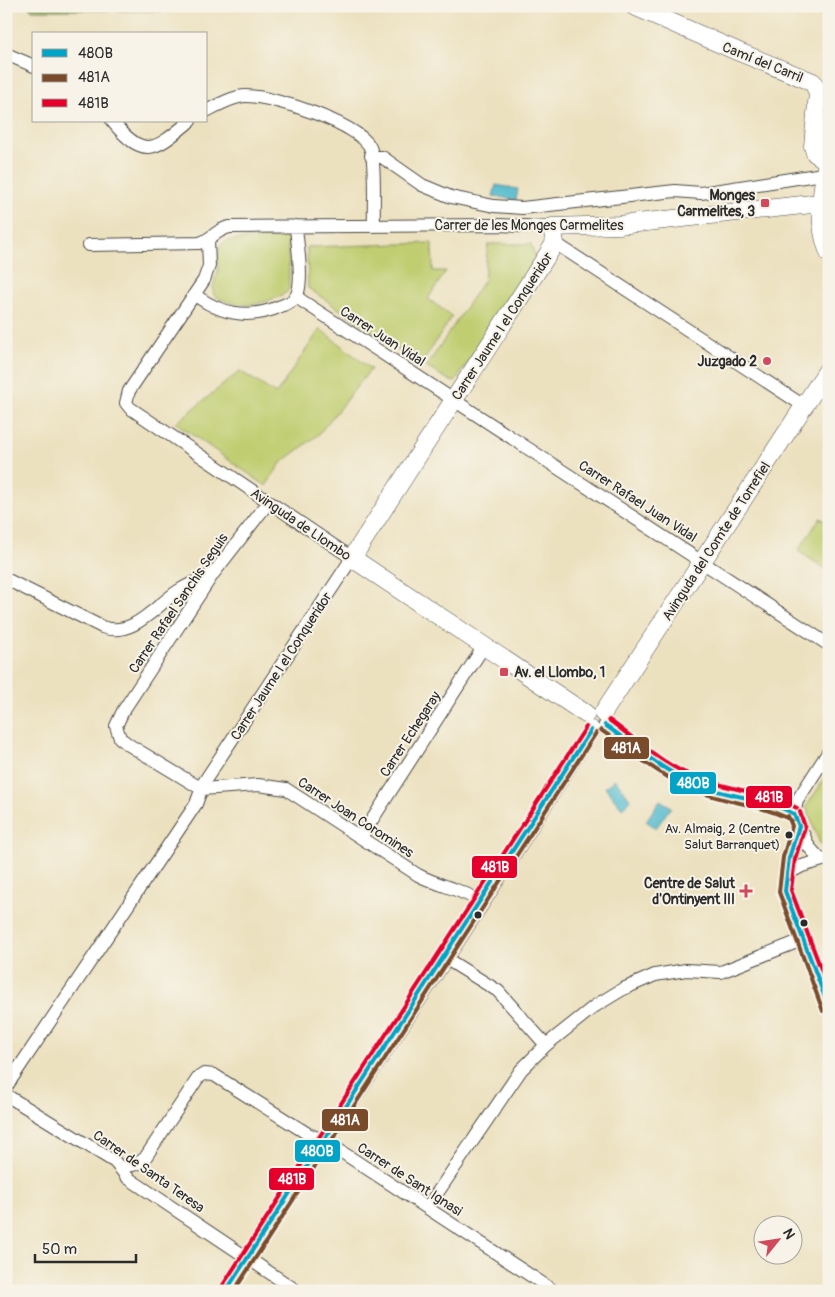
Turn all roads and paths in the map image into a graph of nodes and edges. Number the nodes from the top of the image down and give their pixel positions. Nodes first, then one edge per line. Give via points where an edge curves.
1 (634, 6) edge
2 (6, 54) edge
3 (32, 65) edge
4 (208, 110) edge
5 (113, 122) edge
6 (189, 122) edge
7 (371, 156) junction
8 (827, 166) edge
9 (821, 203) junction
10 (296, 226) junction
11 (374, 226) junction
12 (554, 235) junction
13 (208, 240) junction
14 (88, 245) dead end
15 (829, 253) edge
16 (195, 295) junction
17 (296, 297) junction
18 (829, 368) edge
19 (455, 400) junction
20 (804, 406) junction
21 (268, 503) junction
22 (352, 558) junction
23 (704, 561) junction
24 (213, 574) junction
25 (6, 579) edge
26 (829, 645) edge
27 (484, 646) junction
28 (596, 720) junction
29 (829, 751) edge
30 (202, 789) junction
31 (797, 820) junction
32 (361, 837) junction
33 (825, 859) edge
34 (787, 874) junction
35 (482, 902) junction
36 (802, 940) junction
37 (445, 958) junction
38 (829, 1010) edge
39 (546, 1045) junction
40 (6, 1088) edge
41 (6, 1095) edge
42 (325, 1141) junction
43 (120, 1168) junction
44 (427, 1208) junction
45 (248, 1258) junction
46 (226, 1291) edge
47 (298, 1291) edge
48 (554, 1291) edge

1 - 8 street, Camí del Carril via 813,82 818,92 813,146
2 - 3 street
4 - 7 street via 248,96 303,108 360,136 371,150
5 - 6 street via 131,141 148,148 158,146
7 - 8 street, Carrer de les Monges Carmelites via 382,157 422,185 451,197 522,208 675,192 701,193
7 - 11 street
8 - 9 street
9 - 12 street, Carrer de les Monges Carmelites
9 - 15 street via 824,240
10 - 11 street, Carrer de les Monges Carmelites
10 - 13 street, Carrer de les Monges Carmelites via 230,227 220,230
10 - 17 street via 299,286
11 - 12 street, Carrer de les Monges Carmelites
12 - 19 street, Carrer Jaume I el Conqueridor
12 - 20 street
13 - 14 street via 198,243
13 - 16 street, Avinguda de Llombo via 209,266
16 - 17 street via 218,309 249,315 274,310
16 - 21 street, Avinguda de Llombo via 129,391 126,403
17 - 19 street, Carrer Juan Vidal
18 - 20 street, Avinguda del Comte de Torrefiel
19 - 22 street, Carrer Jaume I el Conqueridor
19 - 23 street, Carrer Rafael Juan Vidal
20 - 23 street, Avinguda del Comte de Torrefiel
21 - 22 street, Avinguda de Llombo
21 - 24 street, Carrer Rafael Sanchis Seguis
22 - 27 street, Avinguda de Llombo
22 - 30 street, Carrer Jaume I el Conqueridor
23 - 26 street, Carrer Rafael Juan Vidal
23 - 28 street, Avinguda del Comte de Torrefiel
24 - 25 street via 178,591 133,624 114,630
24 - 30 street, Carrer Rafael Sanchis Seguis via 117,722 117,732 129,745
27 - 28 street, Avinguda de Llombo
27 - 32 street, Carrer Echegaray
28 - 31 street via 690,782 764,799 779,805
28 - 35 street, Avinguda del Comte de Torrefiel
29 - 31 street via 797,801
30 - 32 street, Carrer Joan Coromines via 258,785 279,787
30 - 40 street, Carrer Jaume I el Conqueridor via 196,804
31 - 33 street via 809,847
31 - 34 street
32 - 35 street, Carrer Joan Coromines via 418,875
33 - 34 street
34 - 36 street via 785,891
35 - 37 street, Avinguda del Comte de Torrefiel
36 - 38 street
36 - 39 street via 721,972 686,970 646,978 595,1006
37 - 39 street via 498,991
37 - 42 street, Avinguda del Comte de Torrefiel
39 - 44 street via 521,1070
41 - 43 street, Carrer de Santa Teresa
42 - 43 street, Carrer de Sant Ignasi via 308,1134 214,1075 204,1074 198,1078 145,1158 137,1164
42 - 44 street, Carrer de Sant Ignasi
42 - 45 street, Avinguda del Comte de Torrefiel
43 - 45 street, Carrer de Santa Teresa via 128,1178
44 - 48 street, Carrer de Sant Ignasi
45 - 46 street, Avinguda del Comte de Torrefiel
45 - 47 street, Carrer de Santa Teresa

